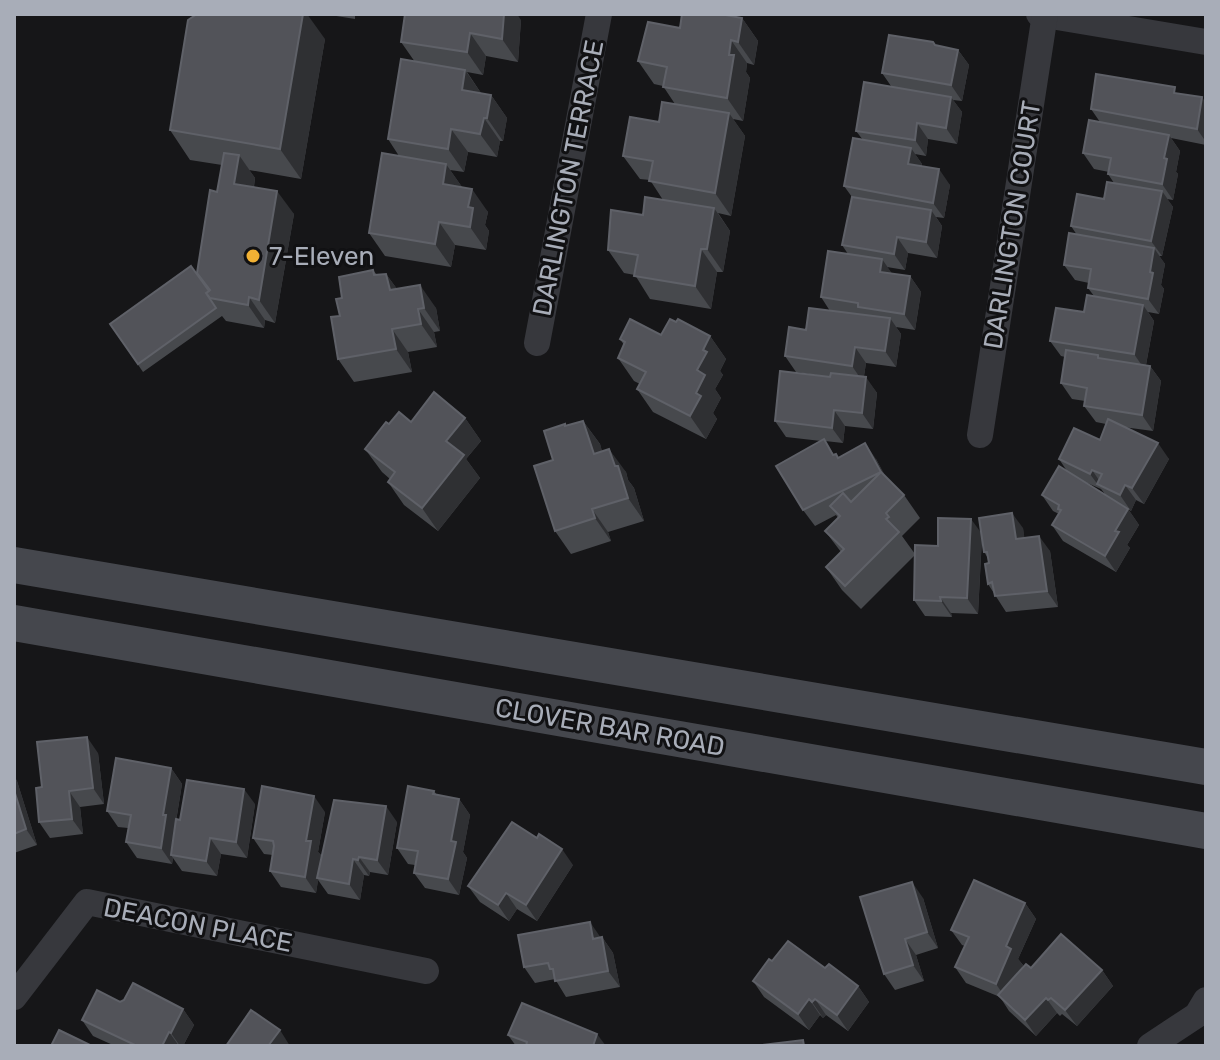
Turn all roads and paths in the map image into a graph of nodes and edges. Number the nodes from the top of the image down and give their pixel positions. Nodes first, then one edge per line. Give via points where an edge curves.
1 (599, 14) edge
2 (1039, 14) edge
3 (1045, 14) edge
4 (1206, 42) edge
5 (537, 343) dead end
6 (980, 435) dead end
7 (14, 565) edge
8 (14, 623) edge
9 (1206, 767) edge
10 (1206, 831) edge
11 (426, 971) dead end
12 (14, 997) edge
13 (1206, 1000) edge
14 (1150, 1046) edge

1 - 5 street, DARLINGTON TERRACE
2 - 3 street
3 - 4 street
3 - 6 street, DARLINGTON COURT
7 - 9 main road
8 - 10 main road, CLOVER BAR ROAD
11 - 12 street, DEACON PLACE via 87,902
13 - 14 street via 1197,1015

